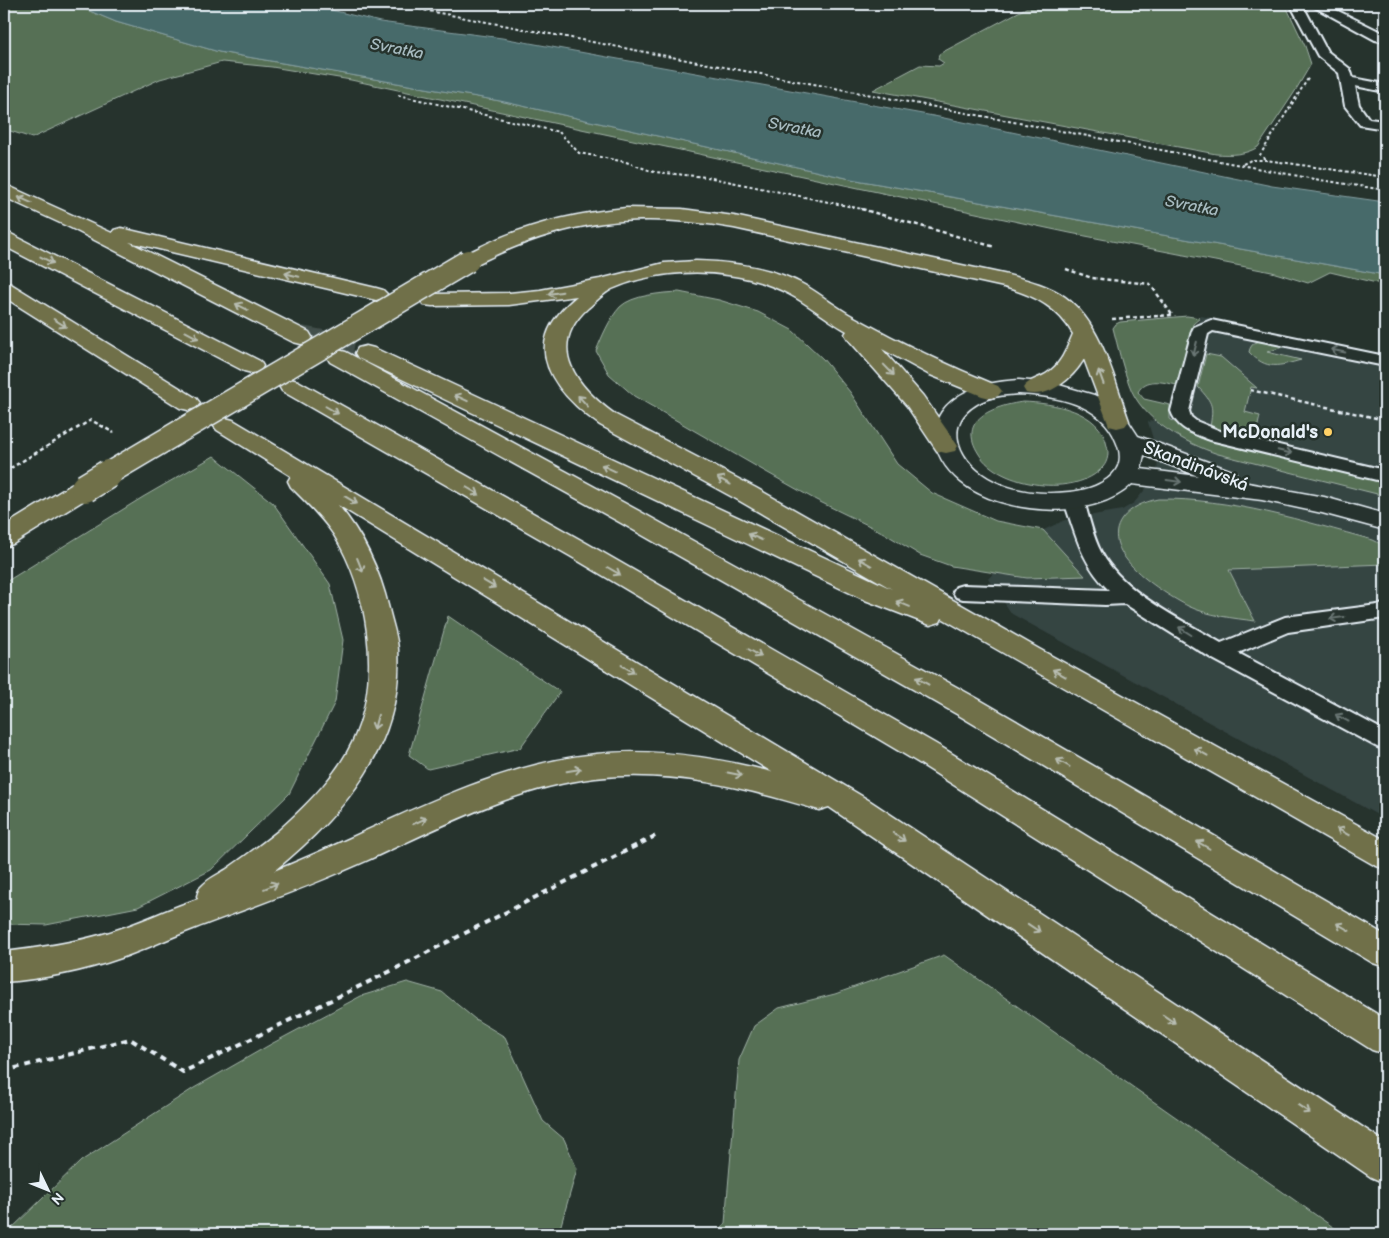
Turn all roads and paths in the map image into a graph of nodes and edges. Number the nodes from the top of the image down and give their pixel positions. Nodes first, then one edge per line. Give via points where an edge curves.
1 (392, 4) edge
2 (1296, 4) edge
3 (1315, 4) edge
4 (1385, 38) edge
5 (1310, 75) dead end
6 (1347, 82) junction
7 (1385, 88) edge
8 (398, 95) dead end
9 (1385, 125) edge
10 (1266, 160) junction
11 (1242, 165) junction
12 (1385, 177) edge
13 (4, 190) edge
14 (1385, 190) edge
15 (78, 224) junction
16 (4, 238) edge
17 (998, 248) dead end
18 (1064, 268) dead end
19 (603, 285) junction
20 (4, 288) edge
21 (376, 294) dead end
22 (432, 300) dead end
23 (1173, 316) dead end
24 (845, 321) junction
25 (1084, 334) junction
26 (301, 337) tunnel mouth
27 (1385, 361) edge
28 (252, 366) dead end
29 (290, 386) dead end
30 (1034, 388) junction
31 (1250, 390) dead end
32 (990, 391) junction
33 (188, 403) dead end
34 (1385, 420) edge
35 (1124, 431) junction
36 (115, 434) dead end
37 (946, 446) junction
38 (4, 472) edge
39 (1126, 475) junction
40 (1385, 476) edge
41 (1262, 492) junction
42 (1074, 501) junction
43 (1385, 522) edge
44 (4, 538) edge
45 (963, 592) dead end
46 (1128, 596) junction
47 (1385, 610) edge
48 (1219, 652) junction
49 (1029, 656) junction
50 (1385, 741) edge
51 (859, 810) junction
52 (655, 836) dead end
53 (1385, 856) edge
54 (176, 921) junction
55 (1385, 952) edge
56 (4, 967) edge
57 (1385, 1038) edge
58 (4, 1071) edge
59 (1385, 1164) edge

1 - 11 path
2 - 6 lane via 1322,53 1345,72
3 - 4 lane
5 - 10 path via 1260,155
6 - 7 lane
6 - 9 lane via 1352,106 1365,122
8 - 17 path via 559,132 579,153 626,162 654,172 707,177 877,212
10 - 11 path via 1251,160
10 - 12 path
11 - 14 path
15 -> 13 highway
21 -> 15 highway
26 -> 15 highway
16 -> 28 highway
18 - 23 path via 1092,278 1150,284
19 -> 22 highway via 509,299
19 - 24 highway via 664,269 726,268 777,280
49 -> 19 highway via 747,494 589,408 572,388 556,356 557,336 570,315
20 -> 33 highway
24 - 32 highway via 936,369
24 -> 37 highway via 932,420
25 - 30 highway via 1068,369 1056,379
35 -> 25 highway
25 - 44 highway, bridge via 1060,303 1039,290 723,220 682,215 620,215 562,223 516,238 468,261
27 -> 40 lane via 1211,325 1200,331 1180,412 1190,425 1217,436
29 -> 57 highway via 579,550 930,756
30 - 32 street
30 - 35 street via 1081,398 1101,409
31 - 34 path
32 - 37 street via 958,407 944,432
35 - 39 street via 1132,458
35 - 41 street, Skandinávská
36 - 38 path via 90,420
37 - 42 street via 955,462 971,477 993,489 1046,502
39 -> 41 street, Skandinávská
39 - 42 street via 1114,487 1096,496
41 - 43 street, Skandinávská
42 - 46 lane via 1091,554
45 - 46 lane via 1105,598
48 -> 46 lane
47 -> 48 lane via 1286,625
50 -> 48 lane
53 -> 49 highway
49 - 55 highway via 875,593 346,352 970,708
54 -> 51 highway via 352,853 476,796 560,772 633,764 702,768 759,779
51 - 54 highway via 237,431 293,473 341,526 354,549 381,620 385,654 384,692 373,734 358,762 317,814 268,859
51 -> 59 highway
52 - 58 path via 389,972 183,1072 130,1039
54 - 56 highway via 121,943 82,954 47,963

